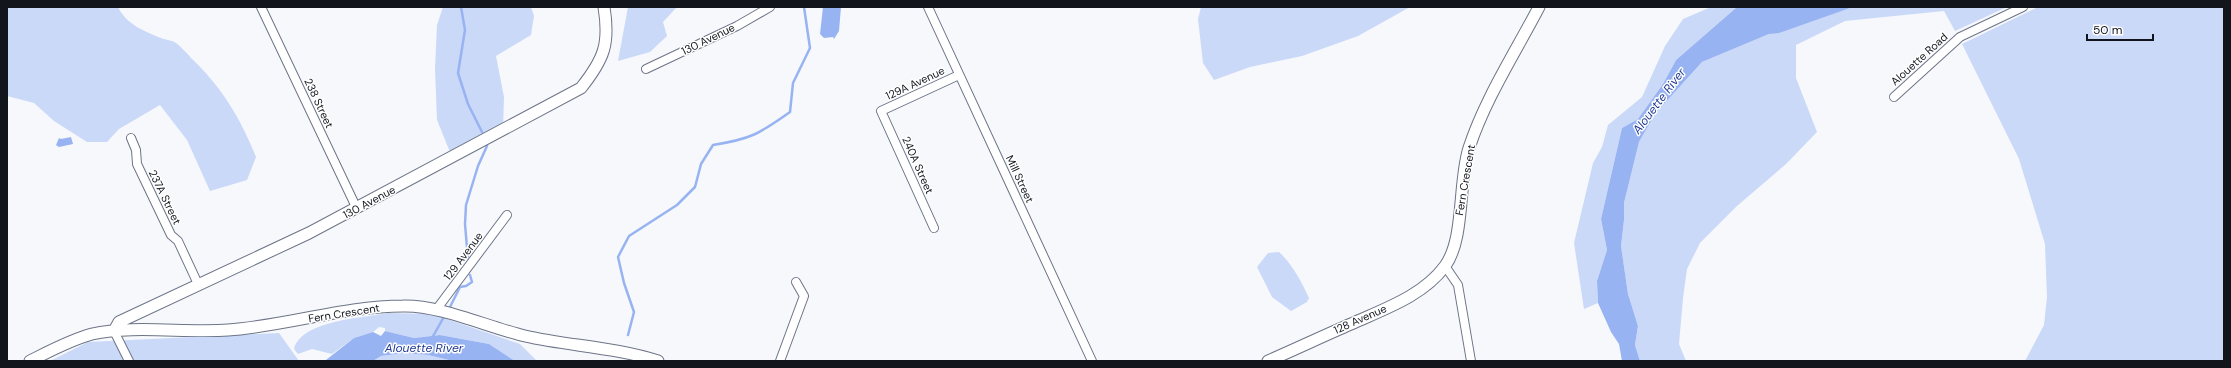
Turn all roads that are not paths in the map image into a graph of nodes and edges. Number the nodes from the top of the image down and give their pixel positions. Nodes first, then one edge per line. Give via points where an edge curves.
1 (261, 7) edge
2 (604, 7) edge
3 (770, 7) edge
4 (928, 7) edge
5 (1539, 7) edge
6 (2023, 7) edge
7 (646, 69) dead end
8 (959, 76) junction
9 (1894, 97) dead end
10 (881, 111) joint
11 (131, 138) dead end
12 (357, 209) junction
13 (507, 215) dead end
14 (934, 228) dead end
15 (1445, 266) junction
16 (796, 282) dead end
17 (198, 284) junction
18 (438, 310) junction
19 (114, 331) junction
20 (30, 361) edge
21 (129, 361) edge
22 (658, 361) edge
23 (780, 361) edge
24 (1092, 361) edge
25 (1268, 361) edge
26 (1471, 361) edge

1 - 12 street, 238 Street
2 - 12 street, 130 Avenue via 607,25 605,47 598,68 581,88
3 - 7 street, 130 Avenue via 737,26
4 - 8 street, Mill Street
5 - 15 street, Fern Crescent via 1489,101 1469,149 1456,243
6 - 9 street, Alouette Road via 1960,37
8 - 10 street, 129A Avenue
8 - 24 street, Mill Street
10 - 14 street, 240A Street
11 - 17 street, 237A Street via 136,150 137,164
12 - 17 street, 130 Avenue
13 - 18 street, 129 Avenue
15 - 25 street, 128 Avenue via 1430,282 1396,303
15 - 26 street via 1458,285
16 - 23 street via 804,296
17 - 19 street, 130 Avenue via 119,322
18 - 19 street, Fern Crescent via 414,306 389,306 228,330
18 - 22 street, Fern Crescent via 527,336 627,352
19 - 20 street, Fern Crescent via 78,339
19 - 21 street

